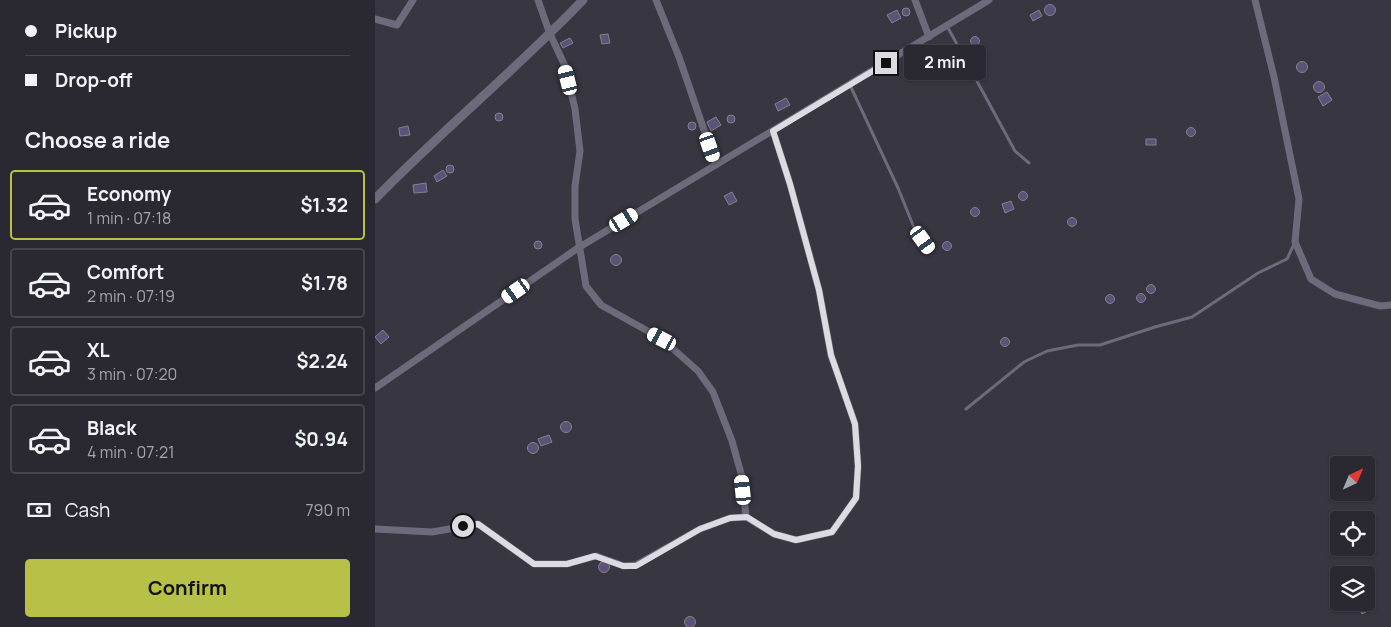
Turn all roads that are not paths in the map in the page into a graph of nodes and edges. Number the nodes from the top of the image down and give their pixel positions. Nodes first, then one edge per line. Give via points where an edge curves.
1 (413, 0) edge
2 (538, 0) edge
3 (583, 0) edge
4 (656, 0) edge
5 (915, 0) edge
6 (989, 0) edge
7 (1255, 0) edge
8 (375, 20) edge
9 (947, 26) junction
10 (549, 34) junction
11 (929, 37) junction
12 (850, 85) junction
13 (773, 131) junction
14 (1029, 163) dead end
15 (716, 165) junction
16 (375, 199) edge
17 (1295, 242) junction
18 (578, 248) junction
19 (930, 250) dead end
20 (1391, 305) edge
21 (375, 388) edge
22 (967, 409) dead end
23 (747, 517) junction
24 (375, 529) edge

1 - 8 street via 397,25
2 - 10 street
3 - 10 street
4 - 15 street
5 - 11 street
6 - 9 street
7 - 17 street via 1299,199
9 - 11 street
9 - 14 lane via 1015,151
10 - 16 street via 423,150
10 - 18 street via 565,66 575,109 580,151 575,186
11 - 12 street
12 - 13 street
12 - 19 lane via 915,230
13 - 15 street
13 - 23 street via 819,290 831,355 855,424 856,498 832,532 796,540 774,534
15 - 18 street
17 - 20 street via 1311,279 1335,294 1380,306
17 - 22 lane via 1287,259 1258,273 1192,317 1100,345 1047,351 1024,362
18 - 21 street
18 - 23 street via 587,286 601,305 662,339 699,371 713,392 742,477
23 - 24 street via 730,518 700,529 636,566 623,566 595,556 567,564 534,564 478,524 433,532

